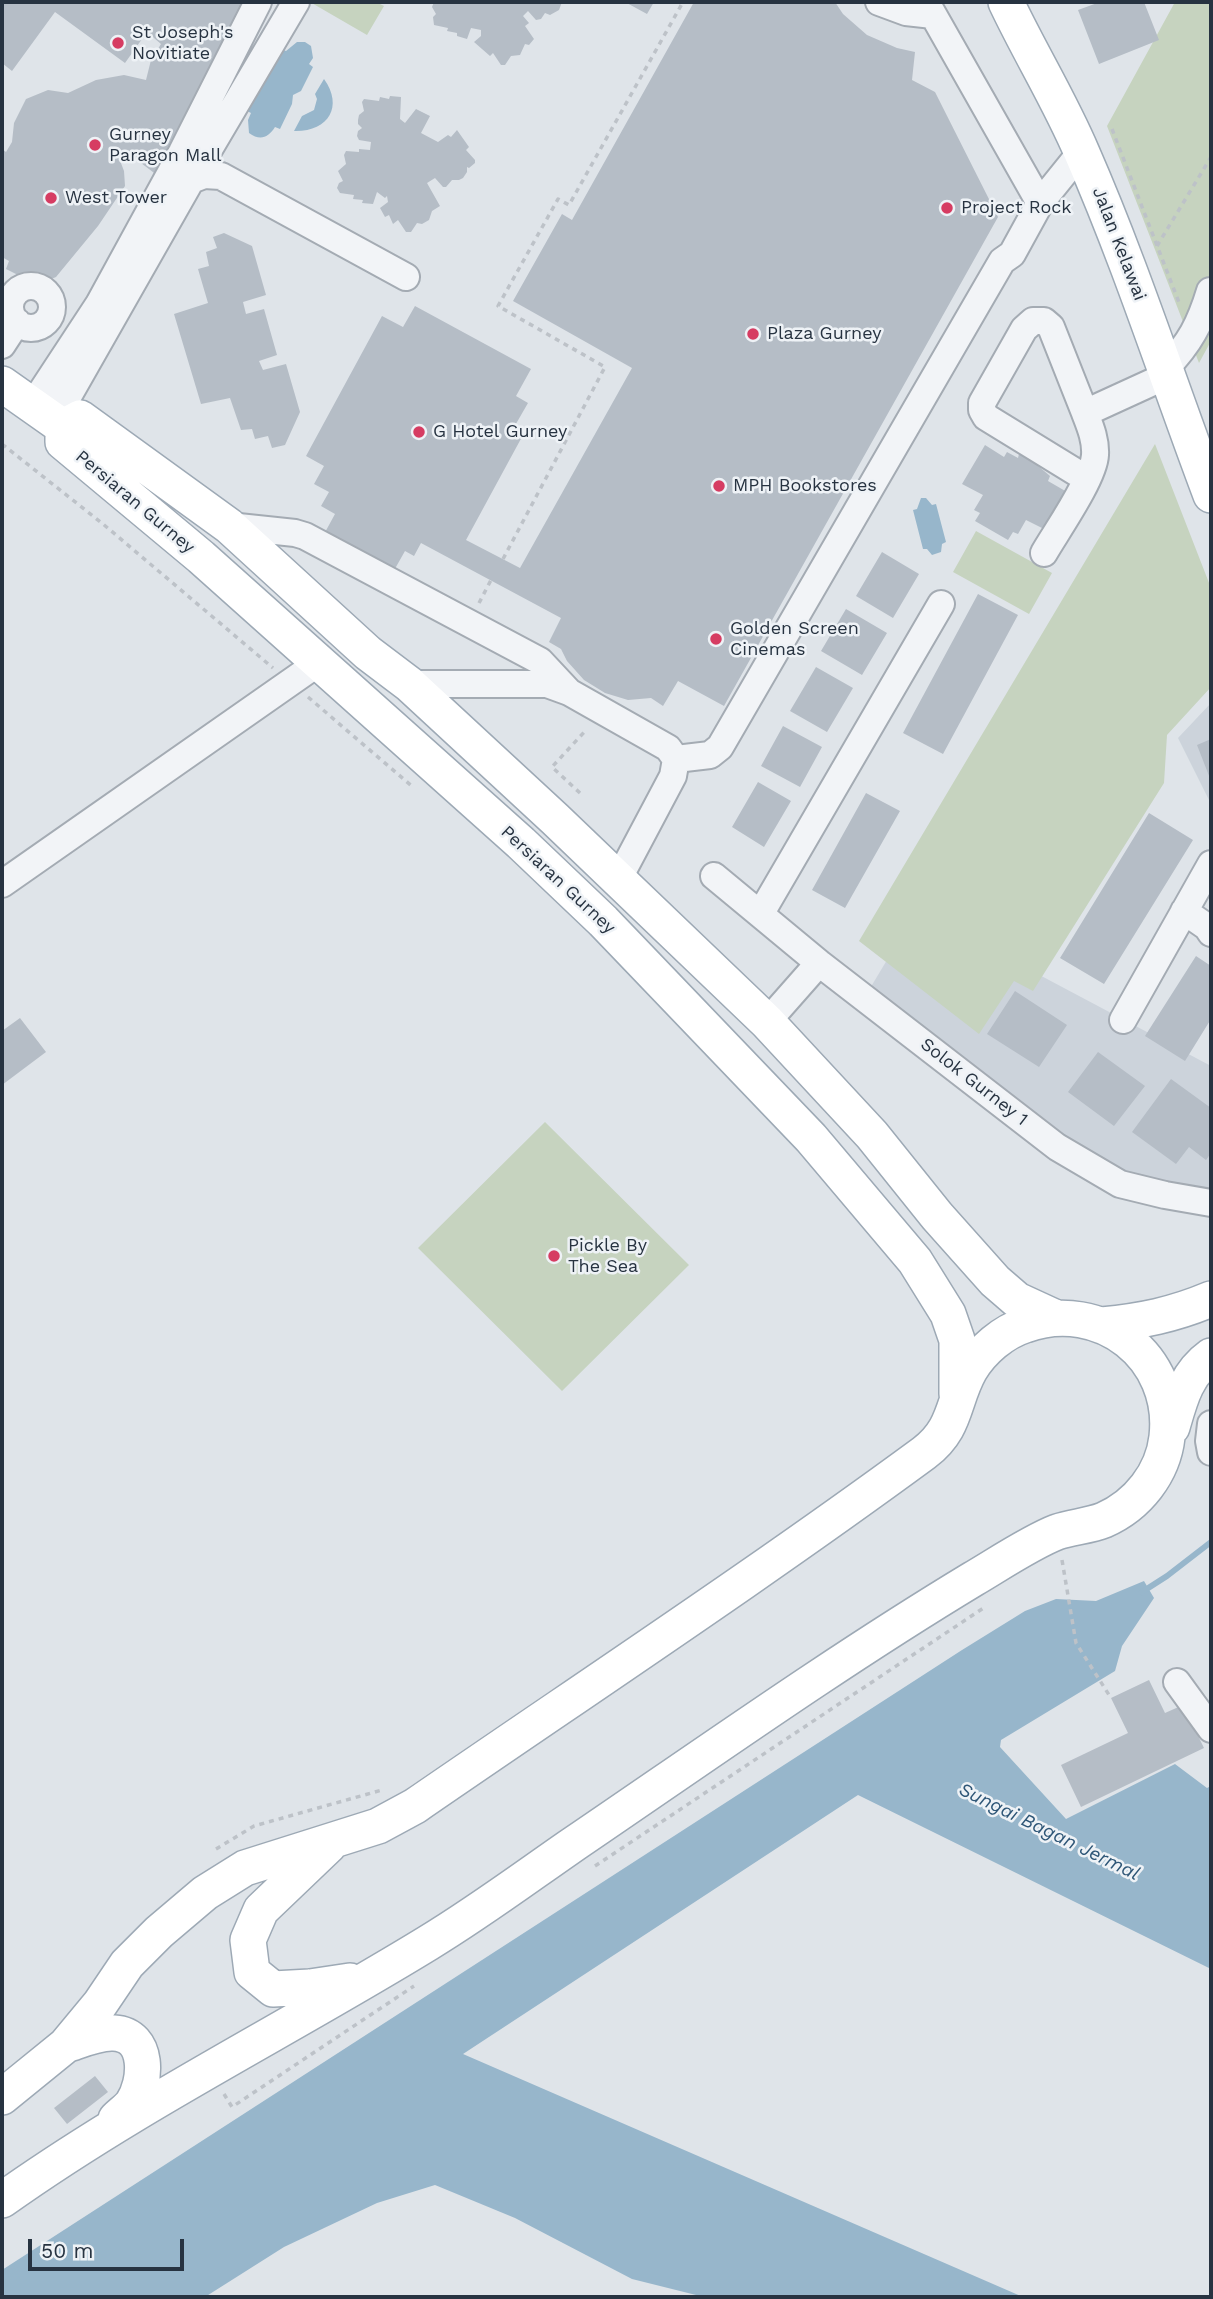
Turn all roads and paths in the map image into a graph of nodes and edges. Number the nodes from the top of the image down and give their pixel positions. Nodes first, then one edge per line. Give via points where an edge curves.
1 (258, 2) edge
2 (296, 2) edge
3 (683, 2) edge
4 (879, 2) edge
5 (1006, 2) edge
6 (930, 8) edge
7 (1112, 129) dead end
8 (1082, 151) junction
9 (1211, 157) edge
10 (191, 180) junction
11 (1036, 197) junction
12 (1157, 246) junction
13 (406, 277) dead end
14 (1210, 291) edge
15 (17, 322) dead end
16 (1192, 336) junction
17 (2, 345) edge
18 (1167, 372) junction
19 (2, 384) edge
20 (1085, 413) junction
21 (50, 418) junction
22 (2, 444) edge
23 (1087, 478) junction
24 (1211, 495) edge
25 (229, 526) junction
26 (1044, 553) dead end
27 (201, 557) junction
28 (503, 559) dead end
29 (491, 580) dead end
30 (488, 585) dead end
31 (941, 604) dead end
32 (318, 663) junction
33 (290, 682) junction
34 (409, 684) junction
35 (569, 692) junction
36 (604, 711) junction
37 (676, 759) junction
38 (580, 793) dead end
39 (423, 795) dead end
40 (1211, 864) edge
41 (714, 876) dead end
42 (620, 878) junction
43 (2, 884) edge
44 (1184, 911) junction
45 (761, 913) junction
46 (1211, 933) edge
47 (819, 963) junction
48 (1123, 1020) dead end
49 (767, 1022) junction
50 (1211, 1203) edge
51 (1211, 1299) edge
52 (1054, 1317) junction
53 (1102, 1325) junction
54 (1211, 1356) edge
55 (957, 1405) junction
56 (1211, 1424) edge
57 (1166, 1447) junction
58 (1211, 1452) edge
59 (1062, 1560) dead end
60 (1177, 1682) dead end
61 (1111, 1698) dead end
62 (1211, 1729) edge
63 (392, 1788) dead end
64 (334, 1840) junction
65 (216, 1849) dead end
66 (432, 1941) junction
67 (66, 2045) junction
68 (2, 2097) edge
69 (90, 2141) junction
70 (2, 2200) edge

1 - 21 street via 99,304
2 - 10 street
3 - 28 path via 569,205 558,199 498,306 605,367
4 - 6 street via 906,12
5 - 8 main road, Jalan Kelawai
6 - 11 street
7 - 12 path
8 - 11 street
8 - 18 main road, Jalan Kelawai
9 - 12 path
10 - 13 street via 221,176
10 - 21 street
11 - 37 street via 720,747 710,755
12 - 16 path
14 - 16 street
15 - 17 street
16 - 18 street
18 - 20 street
18 - 24 main road, Jalan Kelawai
19 - 21 main road, Persiaran Gurney
20 - 23 street via 1096,457
20 - 23 street via 1051,327 1033,321 1018,339 982,410 986,417
21 - 25 main road, Persiaran Gurney via 80,418
21 - 27 main road, Persiaran Gurney via 63,442
22 - 33 path
23 - 26 street
25 - 27 main road
25 - 34 main road, Persiaran Gurney via 368,653
25 - 35 street via 305,536 540,661
27 - 32 main road, Persiaran Gurney
29 - 30 path
31 - 45 street
32 - 33 street
32 - 55 main road, Persiaran Gurney via 603,920 811,1138 915,1261 948,1314 957,1340
33 - 39 path
33 - 43 street
34 - 35 street via 532,683
34 - 42 main road, Persiaran Gurney
35 - 36 street
36 - 37 street via 668,748
36 - 38 path via 552,767
37 - 42 street via 673,776
40 - 44 street
41 - 45 street, Solok Gurney 1
42 - 49 main road, Persiaran Gurney
44 - 46 street
44 - 48 street
45 - 47 street, Solok Gurney 1
47 - 49 street
47 - 50 street, Solok Gurney 1 via 1057,1147 1120,1184
49 - 52 main road, Persiaran Gurney via 872,1135 995,1281 1017,1300
51 - 53 main road via 1177,1313
52 - 53 main road
52 - 55 main road via 1020,1326 990,1345 969,1372
53 - 57 main road via 1128,1339 1149,1361 1163,1388 1168,1417
54 - 57 main road via 1184,1385
55 - 64 main road via 941,1440 845,1511 415,1806 378,1826
56 - 58 street
57 - 66 main road via 1143,1492 1125,1508 1103,1521 1056,1533 882,1634
59 - 61 path via 1076,1643
60 - 62 street
63 - 65 path via 254,1826
64 - 66 main road via 261,1910 248,1940 252,1972 273,1989 345,1983
64 - 67 main road via 245,1868 205,1893 127,1964
66 - 69 main road
67 - 68 main road
67 - 69 main road via 115,2033 129,2037 139,2049 144,2067 131,2105
69 - 70 main road

